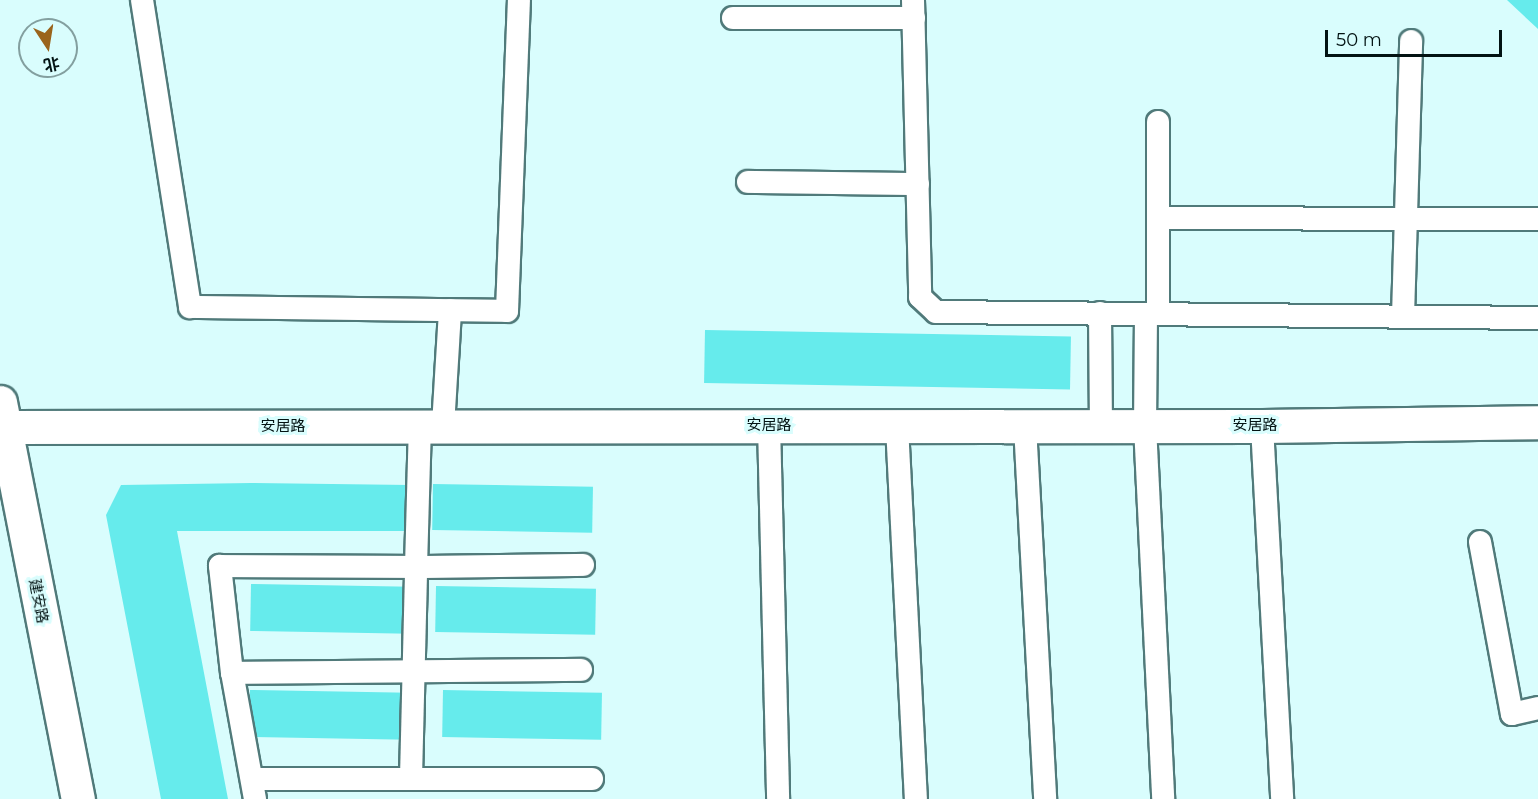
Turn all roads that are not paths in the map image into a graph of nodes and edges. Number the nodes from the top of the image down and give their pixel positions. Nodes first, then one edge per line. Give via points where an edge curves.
1 (142, 0) edge
2 (519, 0) edge
3 (913, 9) edge
4 (733, 18) dead end
5 (1411, 41) dead end
6 (1158, 122) dead end
7 (748, 182) dead end
8 (918, 184) junction
9 (1158, 218) junction
10 (1404, 219) junction
11 (1538, 219) edge
12 (450, 310) junction
13 (1100, 313) junction
14 (1152, 314) junction
15 (1403, 316) junction
16 (1538, 318) edge
17 (2, 418) edge
18 (1538, 422) edge
19 (769, 425) junction
20 (431, 426) junction
21 (897, 426) junction
22 (1025, 426) junction
23 (1101, 426) junction
24 (1145, 426) junction
25 (1262, 426) junction
26 (1480, 542) dead end
27 (583, 565) dead end
28 (416, 567) junction
29 (581, 670) dead end
30 (413, 672) junction
31 (232, 673) junction
32 (1538, 708) edge
33 (411, 778) junction
34 (592, 779) dead end
35 (254, 789) edge
36 (78, 799) edge
37 (778, 799) edge
38 (916, 799) edge
39 (1045, 799) edge
40 (1163, 799) edge
41 (1282, 799) edge

1 - 12 street via 190,307
2 - 12 street via 507,310
3 - 4 street
3 - 8 street
5 - 10 street
6 - 9 street
7 - 8 street
8 - 13 street via 920,297 936,312
9 - 10 street
9 - 14 street
10 - 11 street
10 - 15 street
12 - 20 street
13 - 14 street
13 - 23 street
14 - 15 street
14 - 24 street
15 - 16 street
17 - 20 street, 安居路
17 - 36 street, 建安路
18 - 25 street, 安居路
19 - 20 street, 安居路
19 - 21 street, 安居路
19 - 37 street
20 - 28 street
21 - 22 street, 安居路
21 - 38 street
22 - 23 street, 安居路
22 - 39 street
23 - 24 street, 安居路
24 - 25 street, 安居路
24 - 40 street
25 - 41 street
26 - 32 street via 1512,714
27 - 28 street
28 - 30 street
28 - 31 street via 220,566
29 - 30 street
30 - 31 street
30 - 33 street
31 - 35 street
33 - 34 street
33 - 35 street

